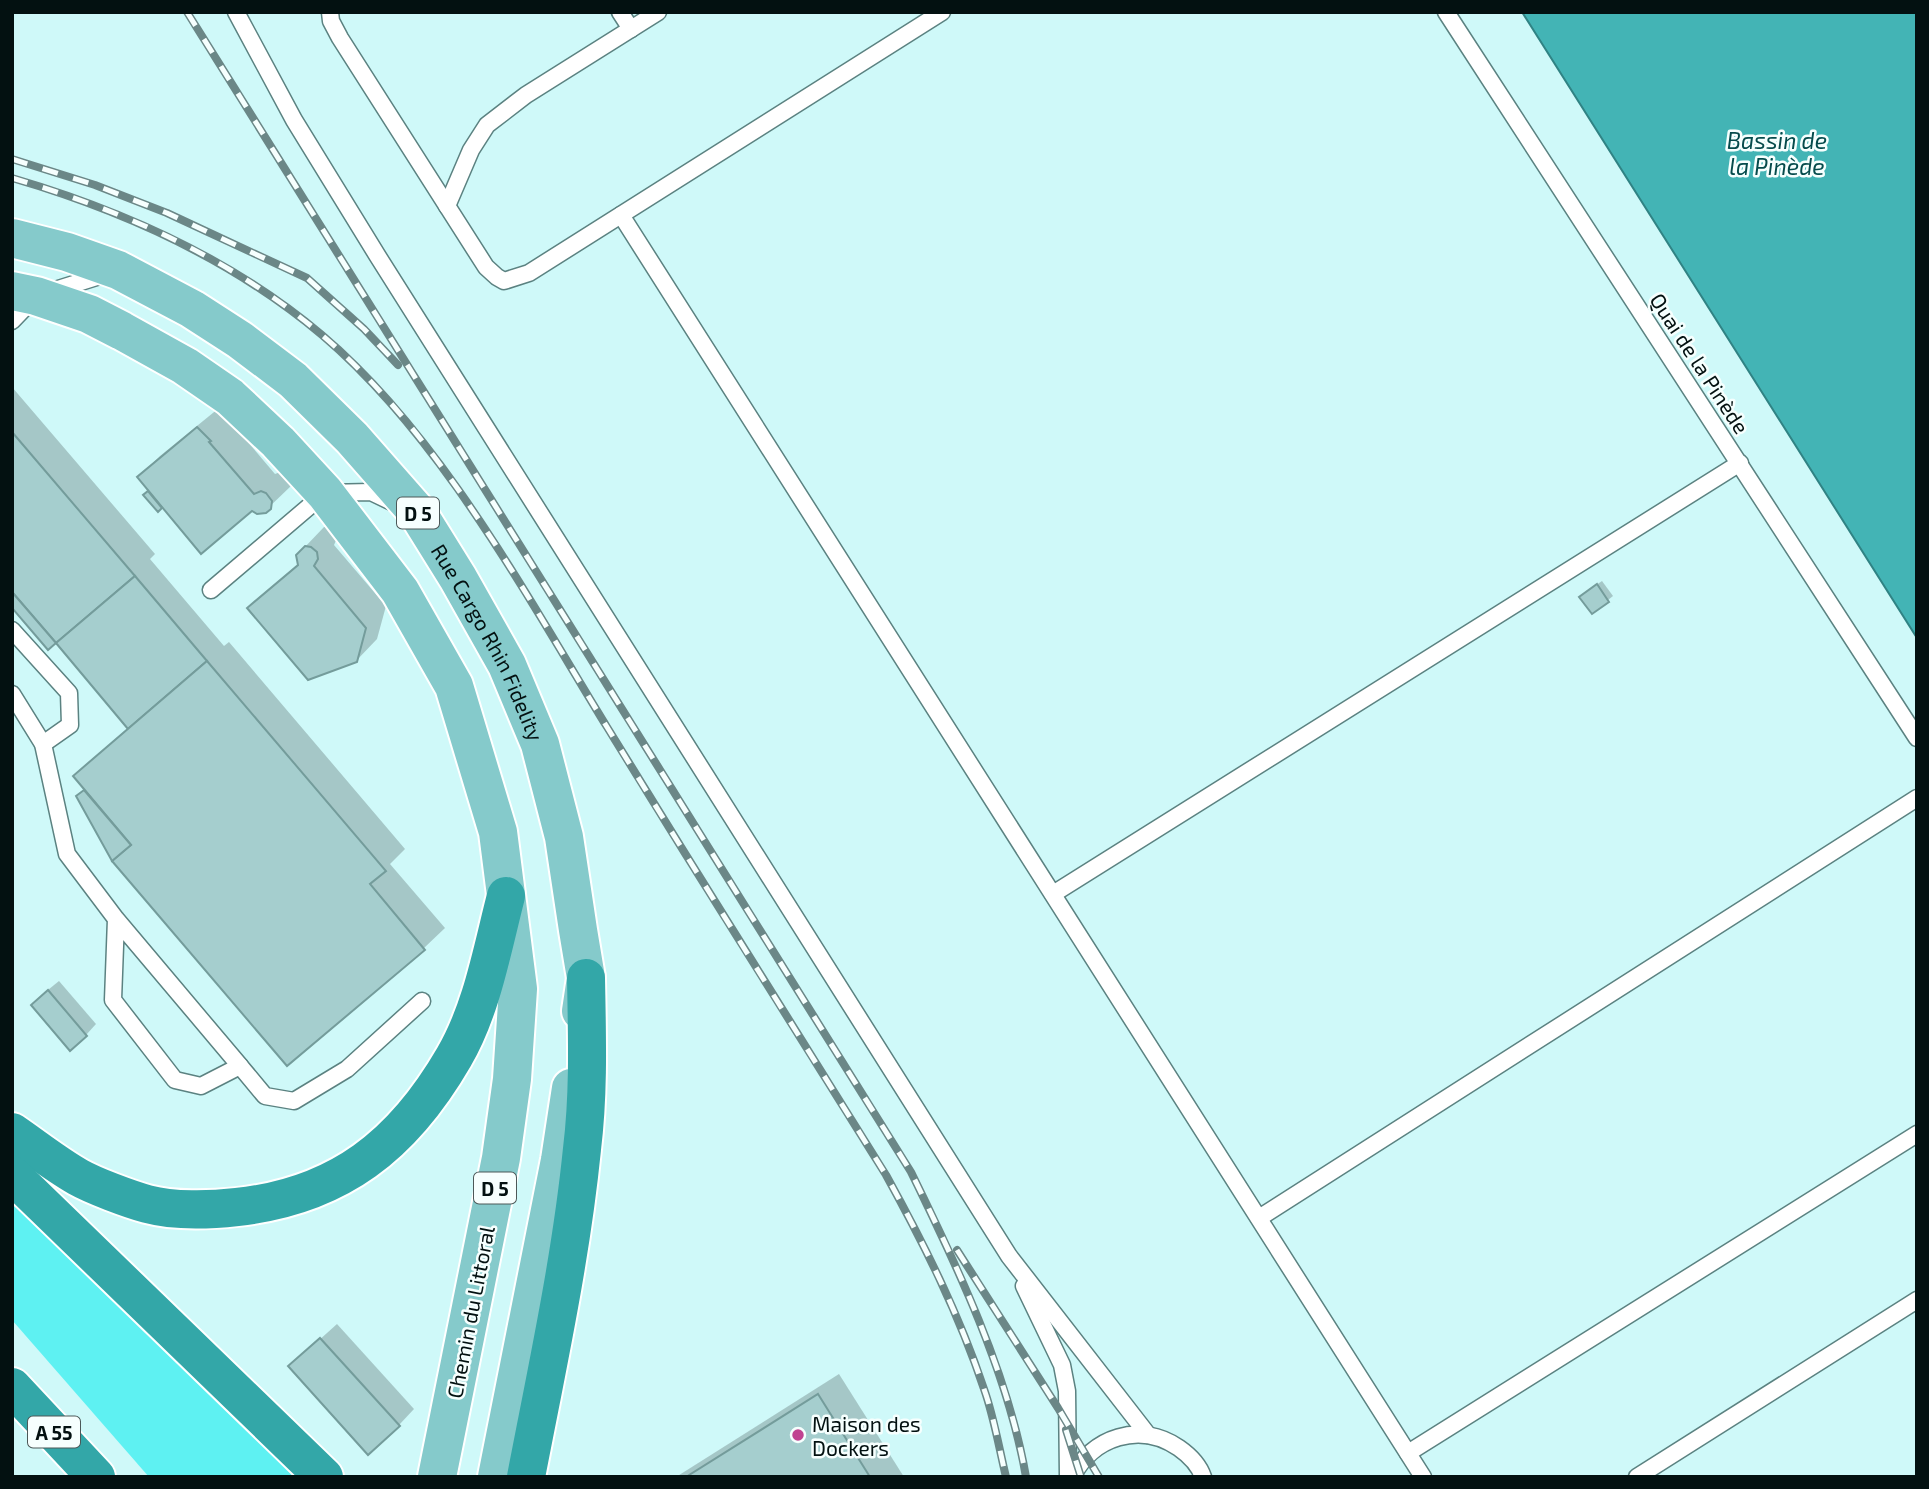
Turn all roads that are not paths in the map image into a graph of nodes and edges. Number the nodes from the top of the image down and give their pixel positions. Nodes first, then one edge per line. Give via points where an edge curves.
1 (236, 12) edge
2 (330, 12) edge
3 (620, 12) edge
4 (658, 12) edge
5 (942, 12) edge
6 (1446, 12) edge
7 (631, 29) junction
8 (447, 205) junction
9 (621, 215) junction
10 (12, 238) edge
11 (118, 270) junction
12 (20, 303) edge
13 (1740, 463) junction
14 (324, 493) junction
15 (417, 512) junction
16 (211, 590) dead end
17 (12, 630) edge
18 (12, 694) edge
19 (1917, 738) edge
20 (43, 744) junction
21 (1917, 798) edge
22 (1053, 894) junction
23 (506, 897) junction
24 (116, 919) junction
25 (586, 978) junction
26 (422, 1000) dead end
27 (240, 1066) junction
28 (12, 1132) edge
29 (1917, 1134) edge
30 (12, 1175) edge
31 (1259, 1218) junction
32 (1009, 1256) junction
33 (1917, 1300) edge
34 (12, 1387) edge
35 (1148, 1434) junction
36 (1408, 1453) junction
37 (96, 1477) edge
38 (324, 1477) edge
39 (437, 1477) edge
40 (498, 1477) edge
41 (526, 1477) edge
42 (1070, 1477) edge
43 (1203, 1477) edge
44 (1423, 1477) edge
45 (1637, 1477) edge

1 - 32 lane via 287,109 377,255
2 - 8 lane via 340,38
3 - 7 lane
4 - 7 lane
5 - 9 lane
6 - 13 lane, Quai de la Pinède
7 - 8 lane via 487,125
8 - 9 lane via 486,267 504,281 530,273
9 - 22 lane
10 - 11 main road, Rue Cargo Rhin Fidelity / D 5
11 - 12 lane
11 - 15 main road, Rue Cargo Rhin Fidelity / D 5 via 202,315 293,380
12 - 14 main road, D 5 via 89,314 196,373 230,397
13 - 19 lane, Quai de la Pinède
13 - 22 lane
14 - 15 lane via 370,492
14 - 16 lane
14 - 23 main road, D 5 via 400,590 454,685 498,832
15 - 25 main road, Rue Cargo Rhin Fidelity / D 5 via 508,665 540,744 564,837
17 - 20 lane via 69,693 70,725
18 - 20 lane
20 - 24 lane via 67,854
21 - 31 lane
22 - 31 lane
23 - 28 highway via 482,991 455,1056 418,1112 374,1156 328,1185 272,1203 223,1209 148,1204 80,1178
23 - 39 main road, Chemin du Littoral / D 5 via 518,989 512,1079
24 - 27 lane
24 - 27 lane via 113,1000 175,1080 201,1086
25 - 40 main road, D 5 via 565,1135
25 - 41 highway via 583,1148 572,1233
26 - 27 lane via 347,1069 294,1101 265,1096
29 - 36 lane
30 - 38 highway
31 - 36 lane
32 - 35 lane
32 - 42 lane via 1062,1365
33 - 45 lane
34 - 37 highway, A 55
35 - 42 lane via 1104,1441
35 - 43 lane via 1187,1453
36 - 44 lane

